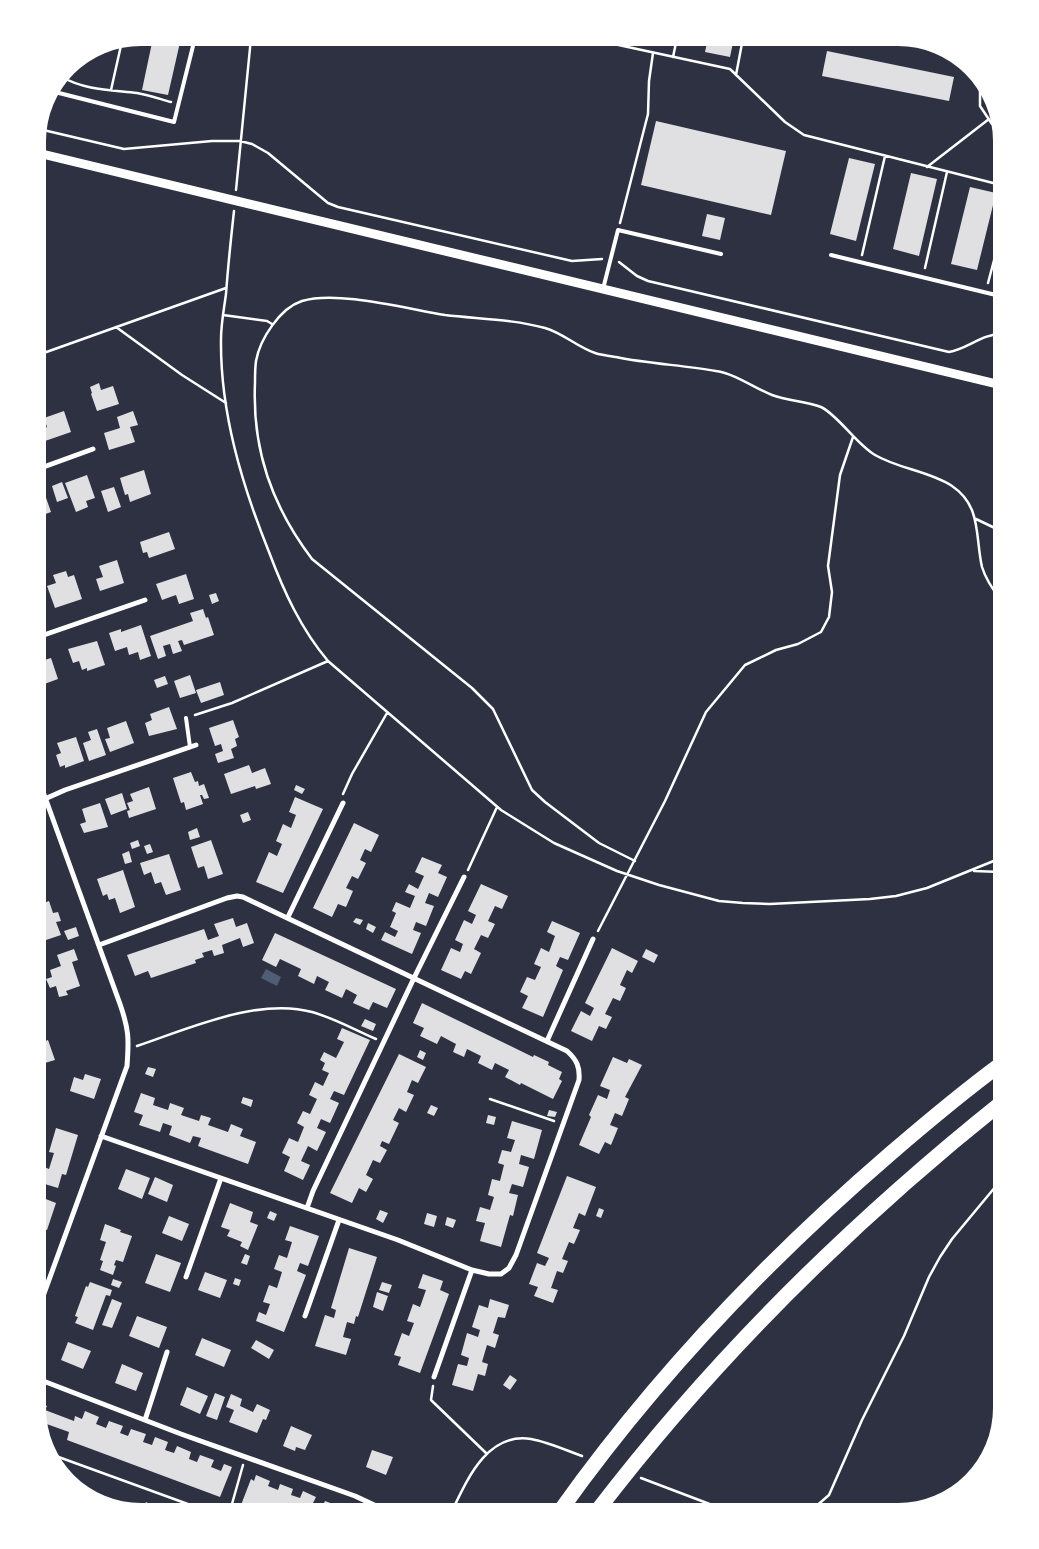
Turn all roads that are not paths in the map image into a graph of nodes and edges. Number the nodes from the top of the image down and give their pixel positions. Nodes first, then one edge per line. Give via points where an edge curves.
1 (193, 46) edge
2 (59, 93) edge
3 (46, 155) edge
4 (721, 254) dead end
5 (831, 255) dead end
6 (603, 289) junction
7 (993, 294) edge
8 (993, 384) edge
9 (93, 449) dead end
10 (46, 465) edge
11 (144, 600) dead end
12 (46, 634) edge
13 (186, 718) road end
14 (196, 744) dead end
15 (190, 747) junction
16 (46, 799) edge
17 (46, 802) edge
18 (342, 802) road end
19 (464, 878) road end
20 (288, 917) junction
21 (593, 939) road end
22 (99, 945) junction
23 (414, 978) junction
24 (547, 1041) junction
25 (993, 1071) edge
26 (993, 1110) edge
27 (102, 1136) junction
28 (221, 1178) junction
29 (307, 1208) junction
30 (339, 1220) junction
31 (472, 1270) junction
32 (186, 1277) dead end
33 (46, 1288) edge
34 (305, 1316) dead end
35 (167, 1352) dead end
36 (434, 1378) road end
37 (46, 1382) edge
38 (145, 1420) junction
39 (370, 1503) edge
40 (566, 1503) edge
41 (603, 1503) edge

1 - 2 lane via 174,122
3 - 6 street
4 - 6 lane via 618,230
5 - 7 lane
6 - 8 street
9 - 10 street
11 - 12 street
13 - 15 lane
14 - 15 street
15 - 16 street
17 - 22 street
18 - 20 street
19 - 23 street
20 - 22 street via 237,896
20 - 23 street
21 - 24 street
22 - 27 street via 128,1027 127,1066
23 - 24 street
23 - 29 street
24 - 31 street via 576,1059 580,1069 579,1080 509,1268 501,1274
25 - 40 highway via 941,1110 849,1190 754,1280 628,1421
26 - 41 highway via 887,1198 777,1303 710,1374
27 - 28 street
27 - 33 street
28 - 29 street
28 - 32 street
29 - 30 street
30 - 31 street
30 - 34 street
31 - 36 street
35 - 38 street
37 - 38 street
38 - 39 street

